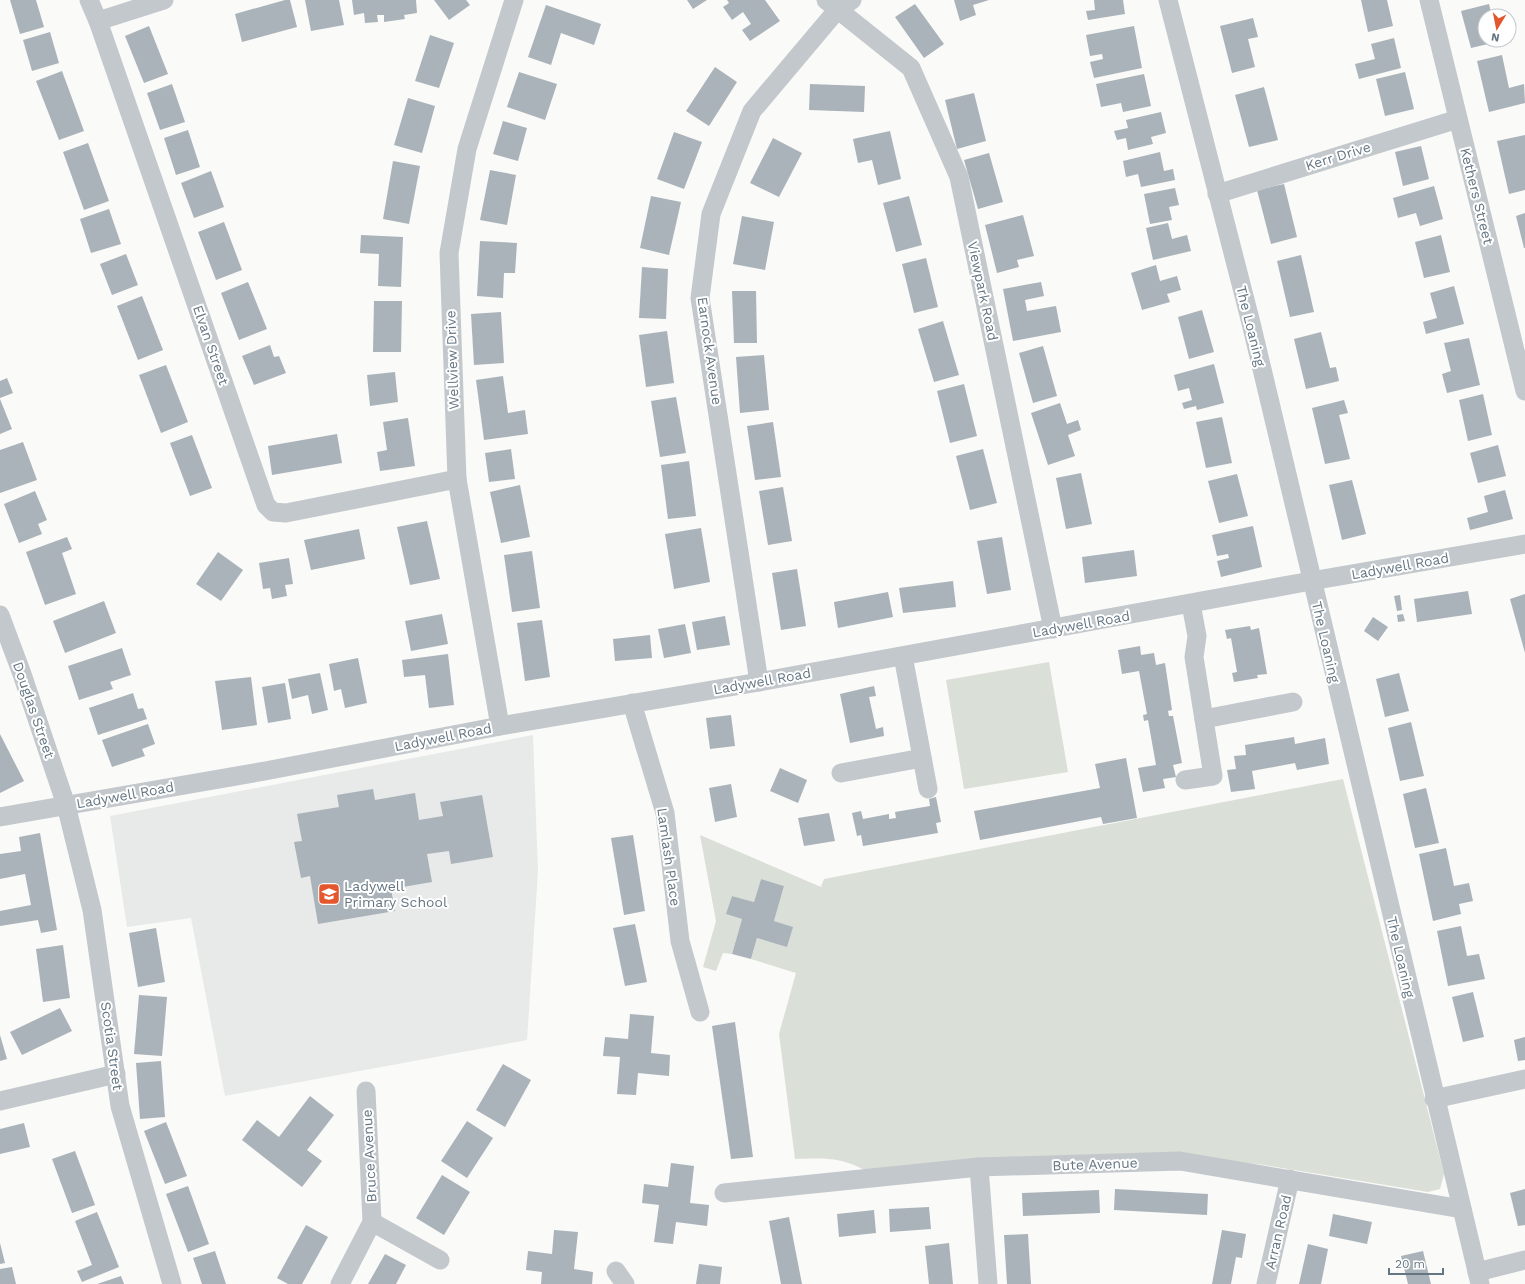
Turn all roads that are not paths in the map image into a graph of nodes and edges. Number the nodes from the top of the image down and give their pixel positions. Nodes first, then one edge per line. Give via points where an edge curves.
1 (89, 0) edge
2 (164, 0) edge
3 (514, 0) edge
4 (1168, 0) edge
5 (1429, 0) edge
6 (838, 3) edge
7 (98, 21) junction
8 (1458, 119) junction
9 (1217, 194) junction
10 (1525, 391) edge
11 (457, 479) junction
12 (1525, 544) edge
13 (1311, 581) junction
14 (1191, 604) junction
15 (0, 615) edge
16 (1053, 629) junction
17 (903, 656) junction
18 (759, 682) junction
19 (1293, 702) dead end
20 (632, 703) junction
21 (1204, 719) junction
22 (500, 726) junction
23 (922, 758) junction
24 (841, 773) dead end
25 (1185, 780) dead end
26 (928, 789) dead end
27 (66, 805) junction
28 (0, 817) edge
29 (700, 1012) dead end
30 (116, 1074) junction
31 (1525, 1079) edge
32 (366, 1090) dead end
33 (1434, 1099) junction
34 (0, 1101) edge
35 (979, 1167) junction
36 (1290, 1179) junction
37 (724, 1193) dead end
38 (1462, 1209) junction
39 (372, 1222) junction
40 (440, 1260) dead end
41 (1525, 1260) edge
42 (1478, 1278) edge
43 (172, 1284) edge
44 (340, 1284) edge
45 (988, 1284) edge
46 (1266, 1284) edge

1 - 7 street, Elvan Street
2 - 7 street
3 - 11 street, Wellview Drive via 467,149 449,253
4 - 9 street, The Loaning
5 - 8 street, Kethers Street
6 - 16 street, Viewpark Road via 911,68 959,177
6 - 18 street, Earnock Avenue via 752,110 711,214 700,298
7 - 11 street, Elvan Street via 266,505 273,512 286,513
8 - 9 street, Kerr Drive
8 - 10 street, Kethers Street
9 - 13 street, The Loaning via 1251,323
11 - 22 street, Wellview Drive
12 - 13 street, Ladywell Road
13 - 14 street, Ladywell Road
13 - 33 street, The Loaning
14 - 16 street, Ladywell Road
14 - 21 street via 1196,636 1194,657
15 - 27 street, Douglas Street
16 - 17 street, Ladywell Road
17 - 18 street, Ladywell Road
17 - 23 street
18 - 20 street, Ladywell Road
19 - 21 street
20 - 22 street, Ladywell Road
20 - 29 street, Lamlash Place via 665,813 680,941
21 - 25 street via 1213,776
22 - 27 street, Ladywell Road via 265,771
23 - 24 street
23 - 26 street
27 - 28 street, Ladywell Road
27 - 30 street, Scotia Street via 92,910
30 - 34 street
30 - 43 street, Scotia Street via 120,1106
31 - 33 street
32 - 39 street, Bruce Avenue
33 - 38 street, The Loaning
35 - 36 street, Bute Avenue via 1180,1161
35 - 37 street, Bute Avenue
35 - 45 street
36 - 38 street, Bute Avenue
36 - 46 street, Arran Road
38 - 42 street, The Loaning
39 - 40 street, Bruce Avenue
39 - 44 street, Bruce Avenue
41 - 42 street

